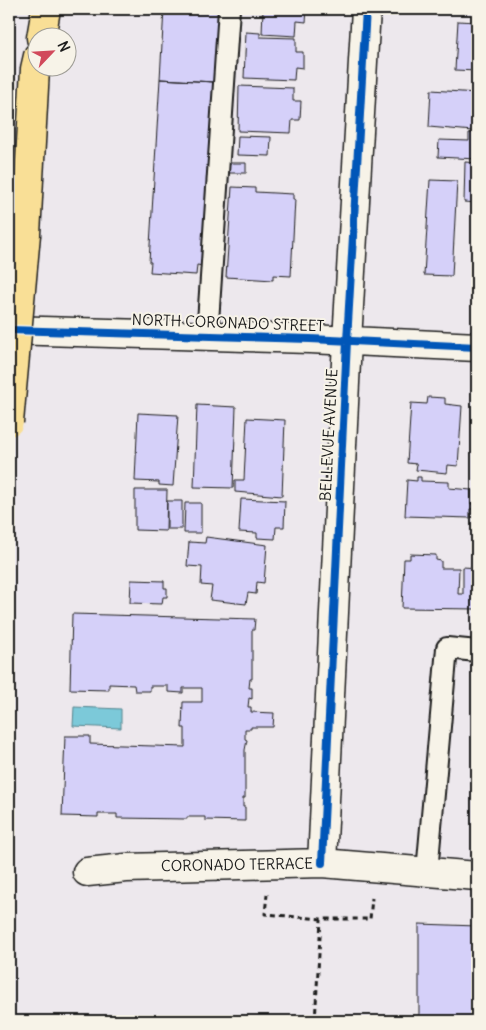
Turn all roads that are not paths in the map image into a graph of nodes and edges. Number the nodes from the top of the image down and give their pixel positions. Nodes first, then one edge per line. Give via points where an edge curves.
1 (46, 9) edge
2 (229, 9) edge
3 (366, 9) edge
4 (43, 28) edge
5 (35, 78) edge
6 (9, 330) edge
7 (207, 337) junction
8 (347, 341) junction
9 (477, 347) edge
10 (9, 422) edge
11 (477, 651) edge
12 (322, 863) junction
13 (87, 872) dead end
14 (427, 872) junction
15 (477, 876) edge

1 - 4 highway
2 - 7 lane
3 - 8 street, BELLEVUE AVENUE
5 - 10 highway, bridge via 26,234
6 - 7 street, NORTH CORONADO STREET
7 - 8 street, NORTH CORONADO STREET
8 - 9 street, NORTH CORONADO STREET
8 - 12 street, BELLEVUE AVENUE
11 - 14 lane via 447,648
12 - 13 street, CORONADO TERRACE via 126,868
12 - 14 street, CORONADO TERRACE
14 - 15 street, CORONADO TERRACE

